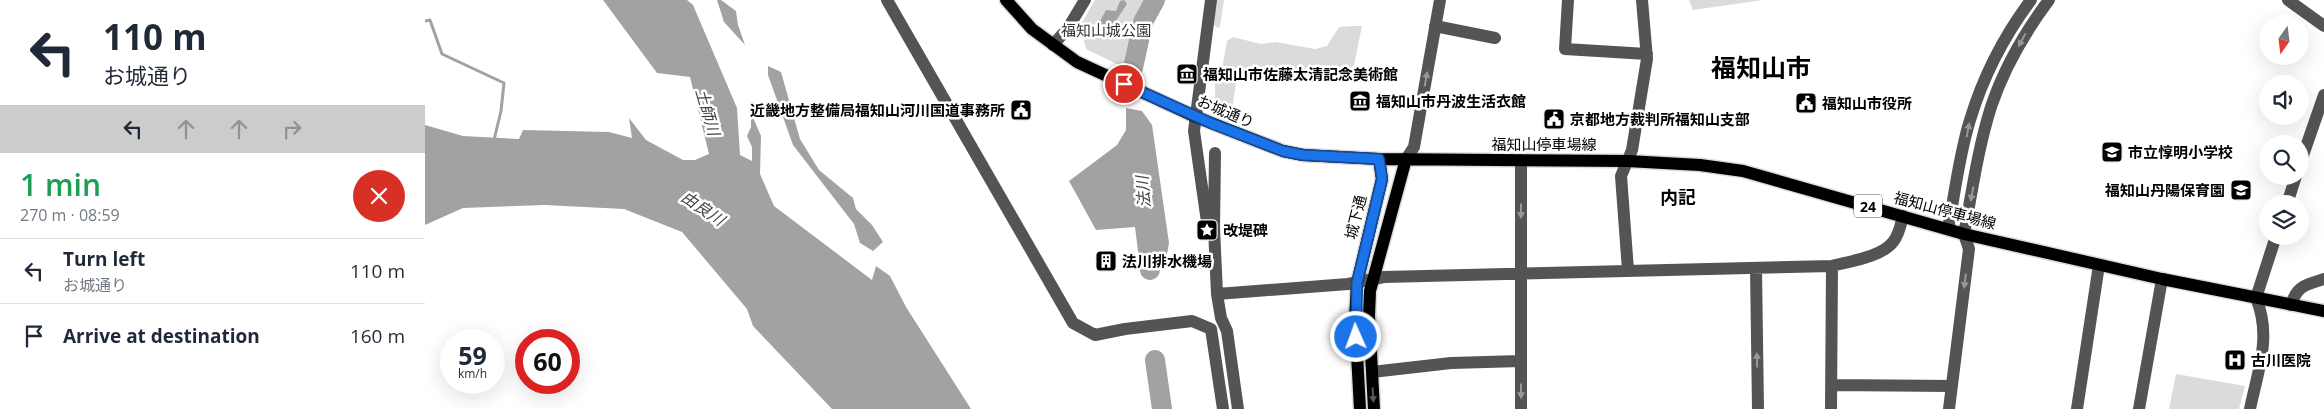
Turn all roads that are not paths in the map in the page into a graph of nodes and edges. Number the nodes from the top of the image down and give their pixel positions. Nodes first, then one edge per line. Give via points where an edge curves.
1 (887, 0) edge
2 (1005, 0) edge
3 (1085, 0) edge
4 (1211, 0) edge
5 (1440, 0) edge
6 (1568, 0) edge
7 (1642, 0) edge
8 (2031, 0) edge
9 (2049, 0) edge
10 (2288, 0) edge
11 (1435, 26) junction
12 (2324, 26) edge
13 (1495, 38) dead end
14 (1053, 45) junction
15 (1647, 54) junction
16 (2324, 95) edge
17 (1196, 117) junction
18 (2309, 138) edge
19 (1215, 153) dead end
20 (1379, 159) junction
21 (1406, 159) junction
22 (1627, 161) junction
23 (1521, 162) junction
24 (1903, 216) junction
25 (1214, 228) junction
26 (1948, 229) junction
27 (1964, 234) junction
28 (2273, 245) edge
29 (2099, 264) junction
30 (1832, 266) junction
31 (1756, 268) junction
32 (1628, 270) junction
33 (1521, 273) junction
34 (1374, 279) junction
35 (2162, 279) junction
36 (2324, 279) edge
37 (1357, 283) junction
38 (1217, 294) junction
39 (2256, 298) junction
40 (2291, 305) junction
41 (2324, 311) edge
42 (1221, 318) junction
43 (1211, 330) junction
44 (1521, 361) junction
45 (1372, 372) junction
46 (1831, 385) junction
47 (1952, 386) junction
48 (1223, 409) edge
49 (1238, 409) edge
50 (1360, 409) edge
51 (1374, 409) edge
52 (1521, 409) edge
53 (1758, 409) edge
54 (1831, 409) edge
55 (1949, 409) edge
56 (2077, 409) edge
57 (2139, 409) edge
58 (2249, 409) edge

1 - 43 street via 1073,323 1095,335 1192,321
2 - 14 main road, お城通り
3 - 14 street
4 - 17 street
5 - 11 street
6 - 15 street via 1565,49
7 - 15 street
26 -> 8 street via 1970,121 1981,88 2001,47
9 -> 27 street via 2028,28 1991,106
10 - 12 street
11 - 13 street
21 -> 11 street via 1414,147
14 - 17 main road, お城通り via 1077,62
15 - 22 street via 1633,146
16 - 18 street
17 - 20 main road, お城通り via 1283,151
17 - 25 street via 1194,131 1207,222
19 - 25 street
20 - 21 main road, お城通り
20 - 37 main road, 城下通 via 1382,179
21 - 23 main road, 福知山停車場線 / 24
21 - 34 main road
21 - 37 main road, 城下通 via 1393,179 1371,254
22 - 23 main road, 福知山停車場線 / 24
22 - 24 main road, 福知山停車場線 / 24 via 1743,171
22 - 32 street via 1621,176
23 -> 33 street
24 - 26 main road, 福知山停車場線 / 24
24 - 30 street via 1895,241 1889,246
25 - 38 street
26 - 27 main road, 福知山停車場線 / 24
27 - 29 main road, 福知山停車場線 / 24
27 -> 47 street via 1969,249
28 - 39 street
29 - 35 main road, 福知山停車場線 / 24
29 - 56 street
30 - 31 street
30 - 46 street
31 - 32 street
53 -> 31 street
32 - 33 street
33 - 34 street
33 - 44 street
34 - 37 street
34 - 45 main road via 1369,316
35 - 39 main road, 福知山停車場線 / 24
35 - 57 street
36 - 40 street via 2295,291
37 - 38 street
37 - 50 main road, 城下通 via 1355,318
38 - 42 street
39 - 40 main road, 福知山停車場線 / 24
39 - 58 street via 2262,312 2265,337
40 - 41 main road, 福知山停車場線 / 24
42 - 43 street
42 - 49 street via 1227,331
43 - 48 street
44 - 45 street via 1451,363
44 -> 52 street
45 -> 51 main road
46 - 47 street
46 - 54 street
47 - 55 street

